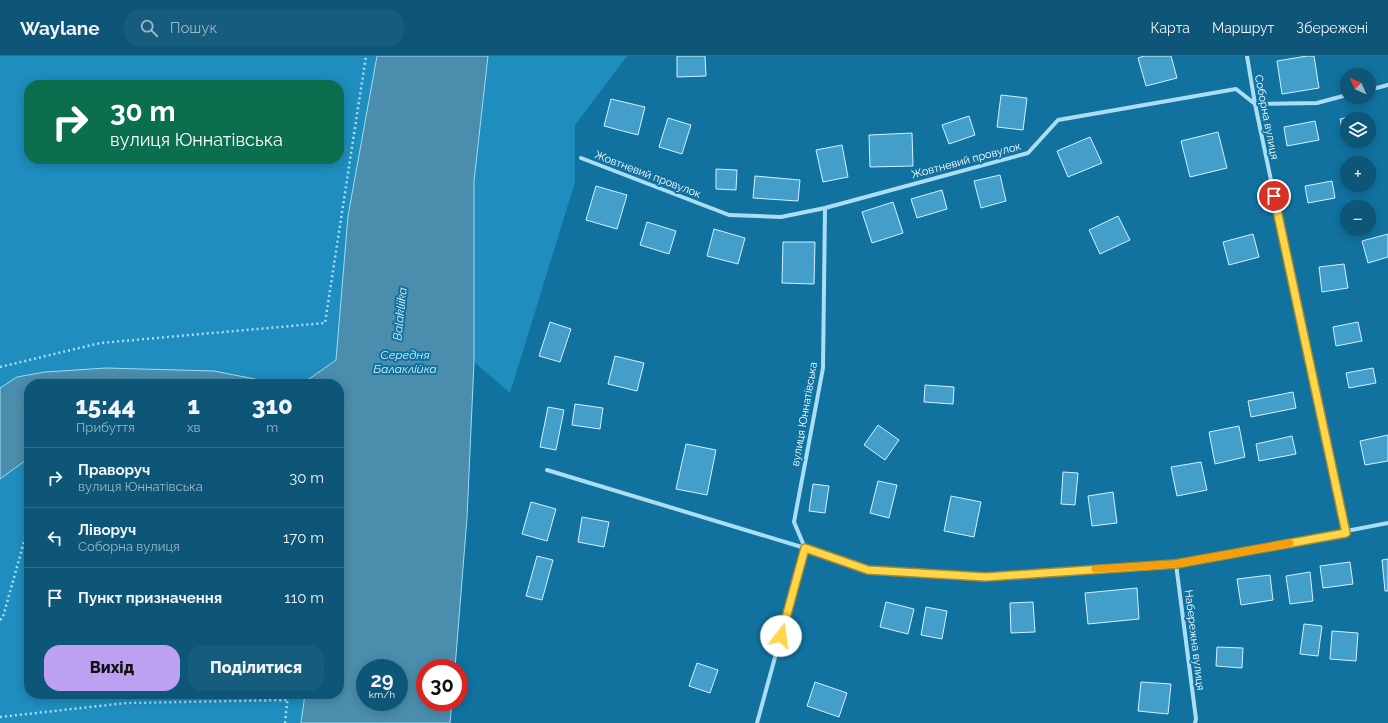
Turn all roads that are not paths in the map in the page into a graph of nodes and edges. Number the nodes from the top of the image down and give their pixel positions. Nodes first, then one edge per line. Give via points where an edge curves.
1 (1247, 56) edge
2 (1388, 85) edge
3 (1376, 88) edge
4 (1340, 97) edge
5 (1255, 104) junction
6 (581, 158) dead end
7 (826, 208) junction
8 (547, 470) dead end
9 (1388, 523) edge
10 (1346, 533) junction
11 (805, 548) junction
12 (1176, 564) junction
13 (1196, 721) edge
14 (757, 723) edge
15 (1202, 723) edge

1 - 5 street, Соборна вулиця
2 - 3 street
4 - 5 street via 1317,103
5 - 7 street, Жовтневий провулок via 1236,89 1058,120 1028,153
5 - 10 street, Соборна вулиця
6 - 7 street, Жовтневий провулок via 728,215 780,217
7 - 11 street, вулиця Юннатівська via 822,368 794,522
8 - 11 street
9 - 10 street
10 - 12 street
11 - 12 street via 868,570 986,577
11 - 14 street
12 - 13 street, Набережна вулиця
13 - 15 street, Набережна вулиця

